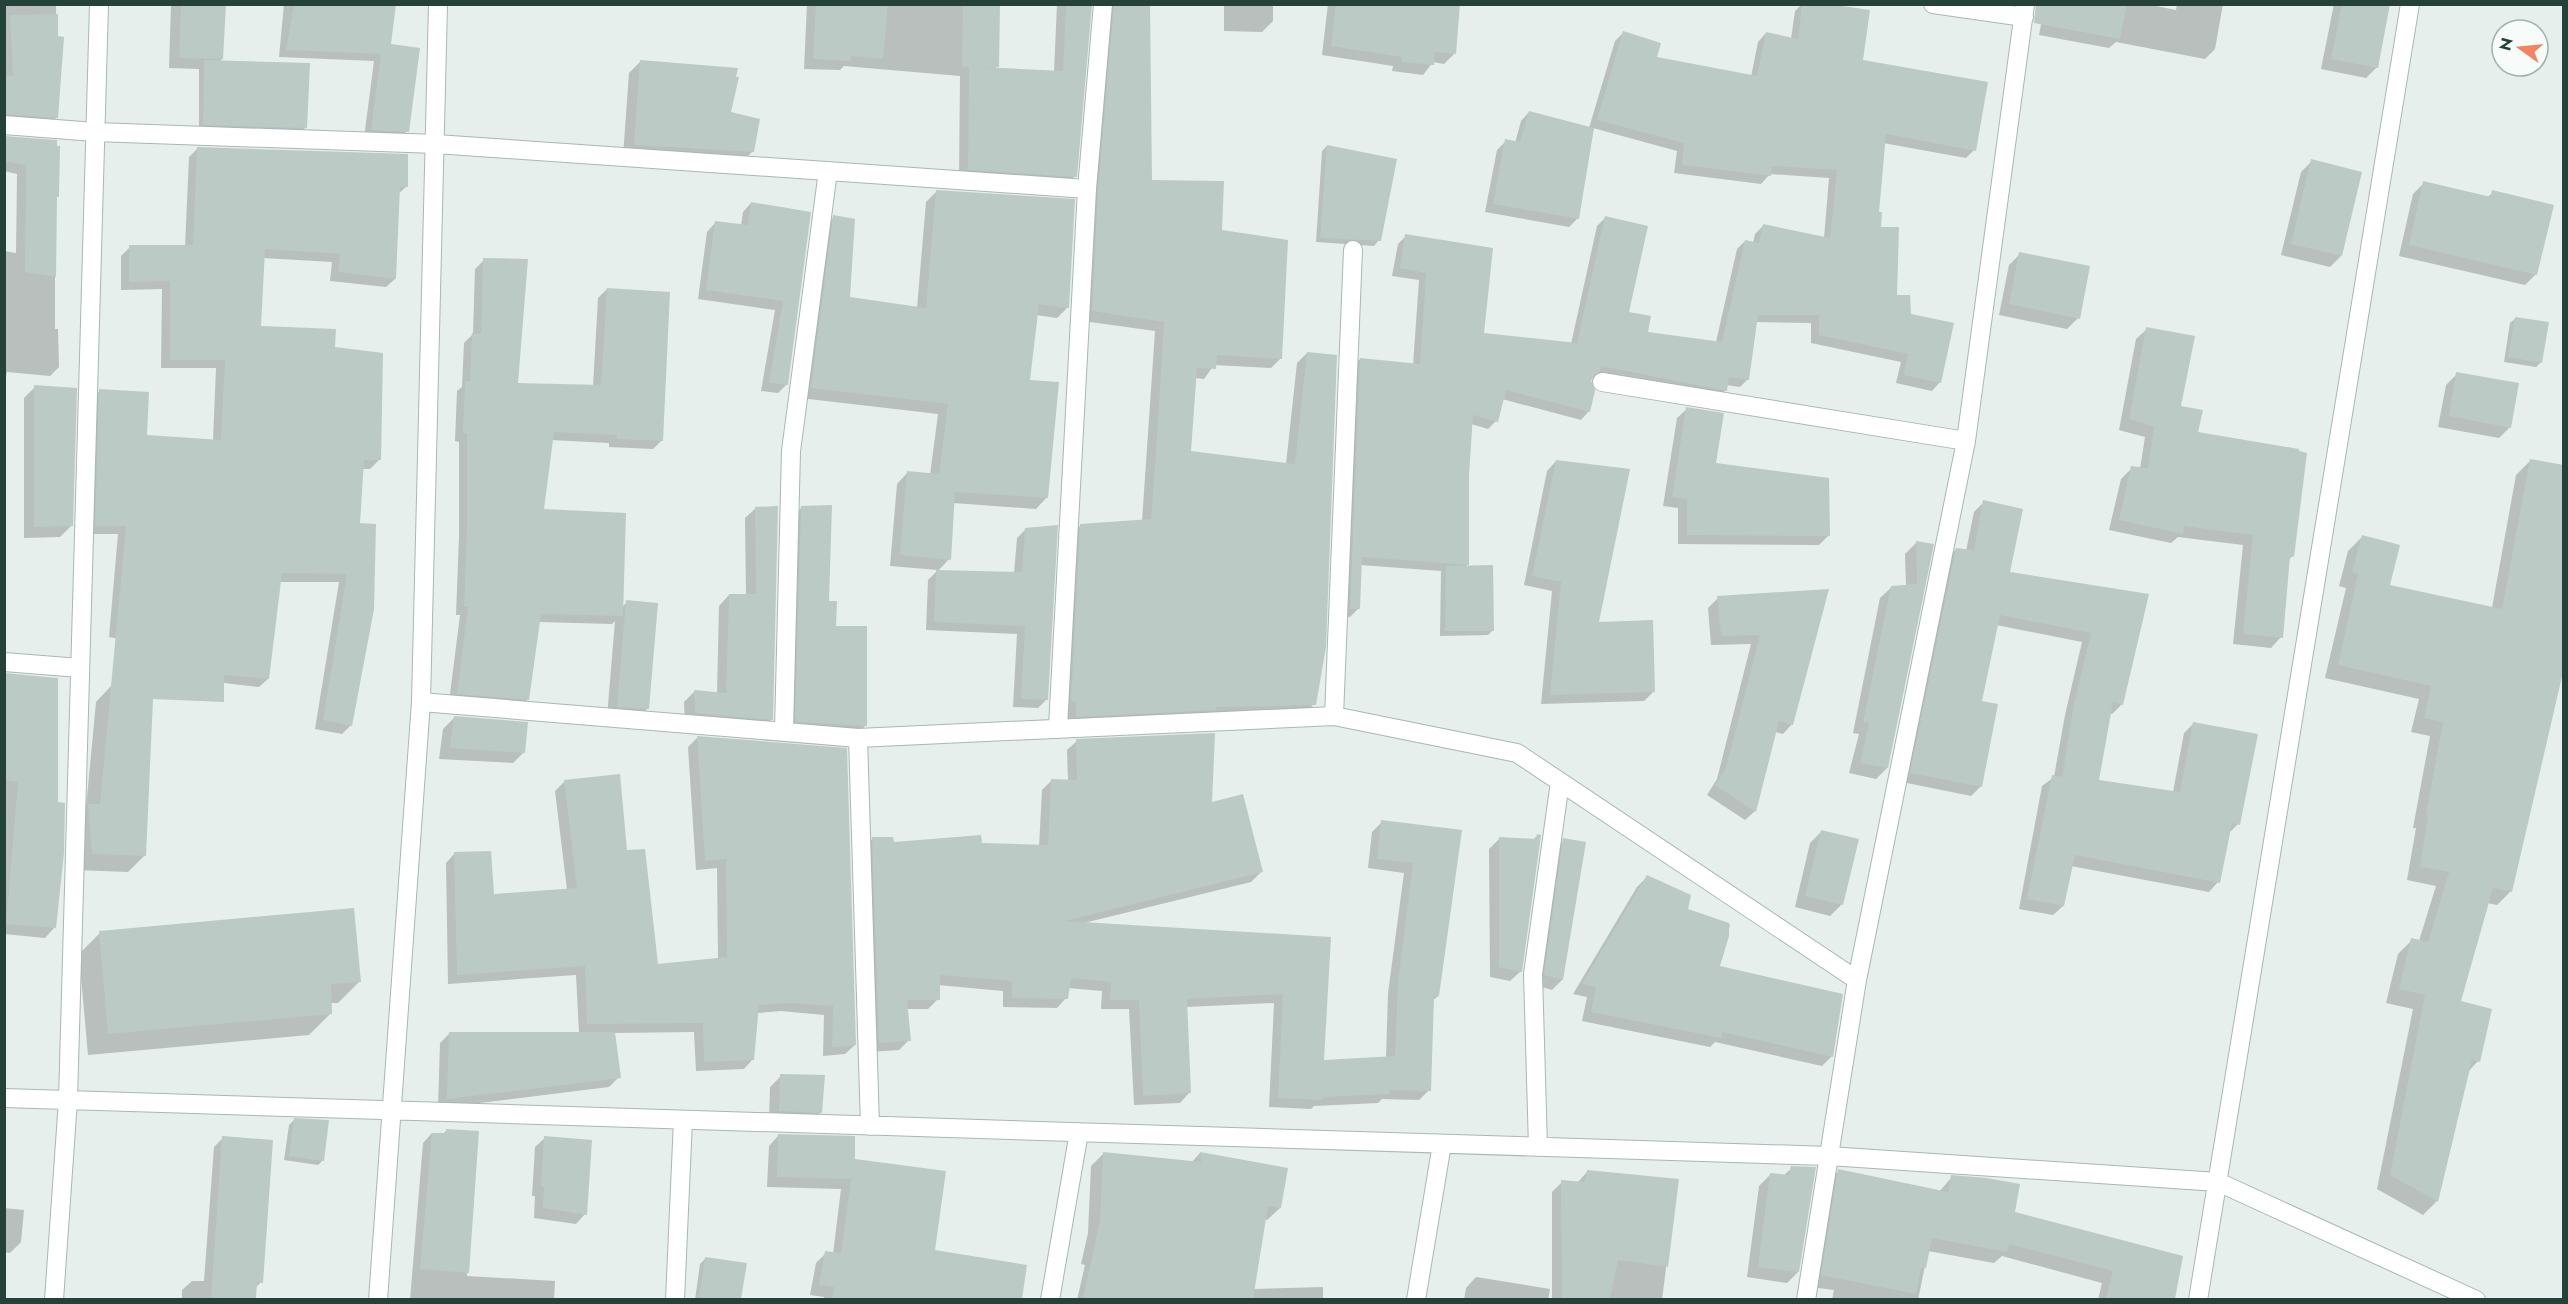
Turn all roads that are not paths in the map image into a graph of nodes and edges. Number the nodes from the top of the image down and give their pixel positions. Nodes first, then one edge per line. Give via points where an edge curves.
1 (99, 4) edge
2 (438, 4) edge
3 (1103, 4) edge
4 (1933, 4) edge
5 (2410, 4) edge
6 (2025, 11) edge
7 (4, 125) edge
8 (95, 132) junction
9 (436, 144) junction
10 (828, 171) junction
11 (1087, 189) junction
12 (1353, 250) dead end
13 (1602, 382) dead end
14 (1966, 441) junction
15 (4, 662) edge
16 (80, 668) junction
17 (421, 702) junction
18 (1334, 716) junction
19 (1058, 727) junction
20 (784, 730) junction
21 (858, 738) junction
22 (1560, 782) junction
23 (1857, 980) junction
24 (4, 1098) edge
25 (68, 1100) junction
26 (392, 1110) junction
27 (683, 1120) junction
28 (870, 1126) junction
29 (1079, 1132) junction
30 (1442, 1144) junction
31 (1538, 1147) junction
32 (1829, 1156) junction
33 (2218, 1182) junction
34 (54, 1299) edge
35 (378, 1299) edge
36 (675, 1299) edge
37 (1050, 1299) edge
38 (1416, 1299) edge
39 (1806, 1299) edge
40 (2199, 1299) edge
41 (2476, 1299) edge

1 - 8 street
2 - 9 street
3 - 11 street
4 - 6 street
5 - 33 street
6 - 14 street
7 - 8 street
8 - 9 street
8 - 16 street
9 - 10 street
9 - 17 street
10 - 11 street
10 - 20 street via 791,451
11 - 19 street
12 - 18 street
13 - 14 street
14 - 23 street
15 - 16 street
16 - 25 street
17 - 20 street
17 - 26 street
18 - 19 street
18 - 22 street via 1517,753
19 - 21 street
20 - 21 street
21 - 28 street
22 - 23 street
22 - 31 street via 1533,974
23 - 32 street
24 - 25 street
25 - 26 street
25 - 34 street
26 - 27 street
26 - 35 street
27 - 28 street
27 - 36 street
28 - 29 street
29 - 30 street
29 - 37 street
30 - 31 street
30 - 38 street
31 - 32 street
32 - 33 street
32 - 39 street
33 - 40 street
33 - 41 street

